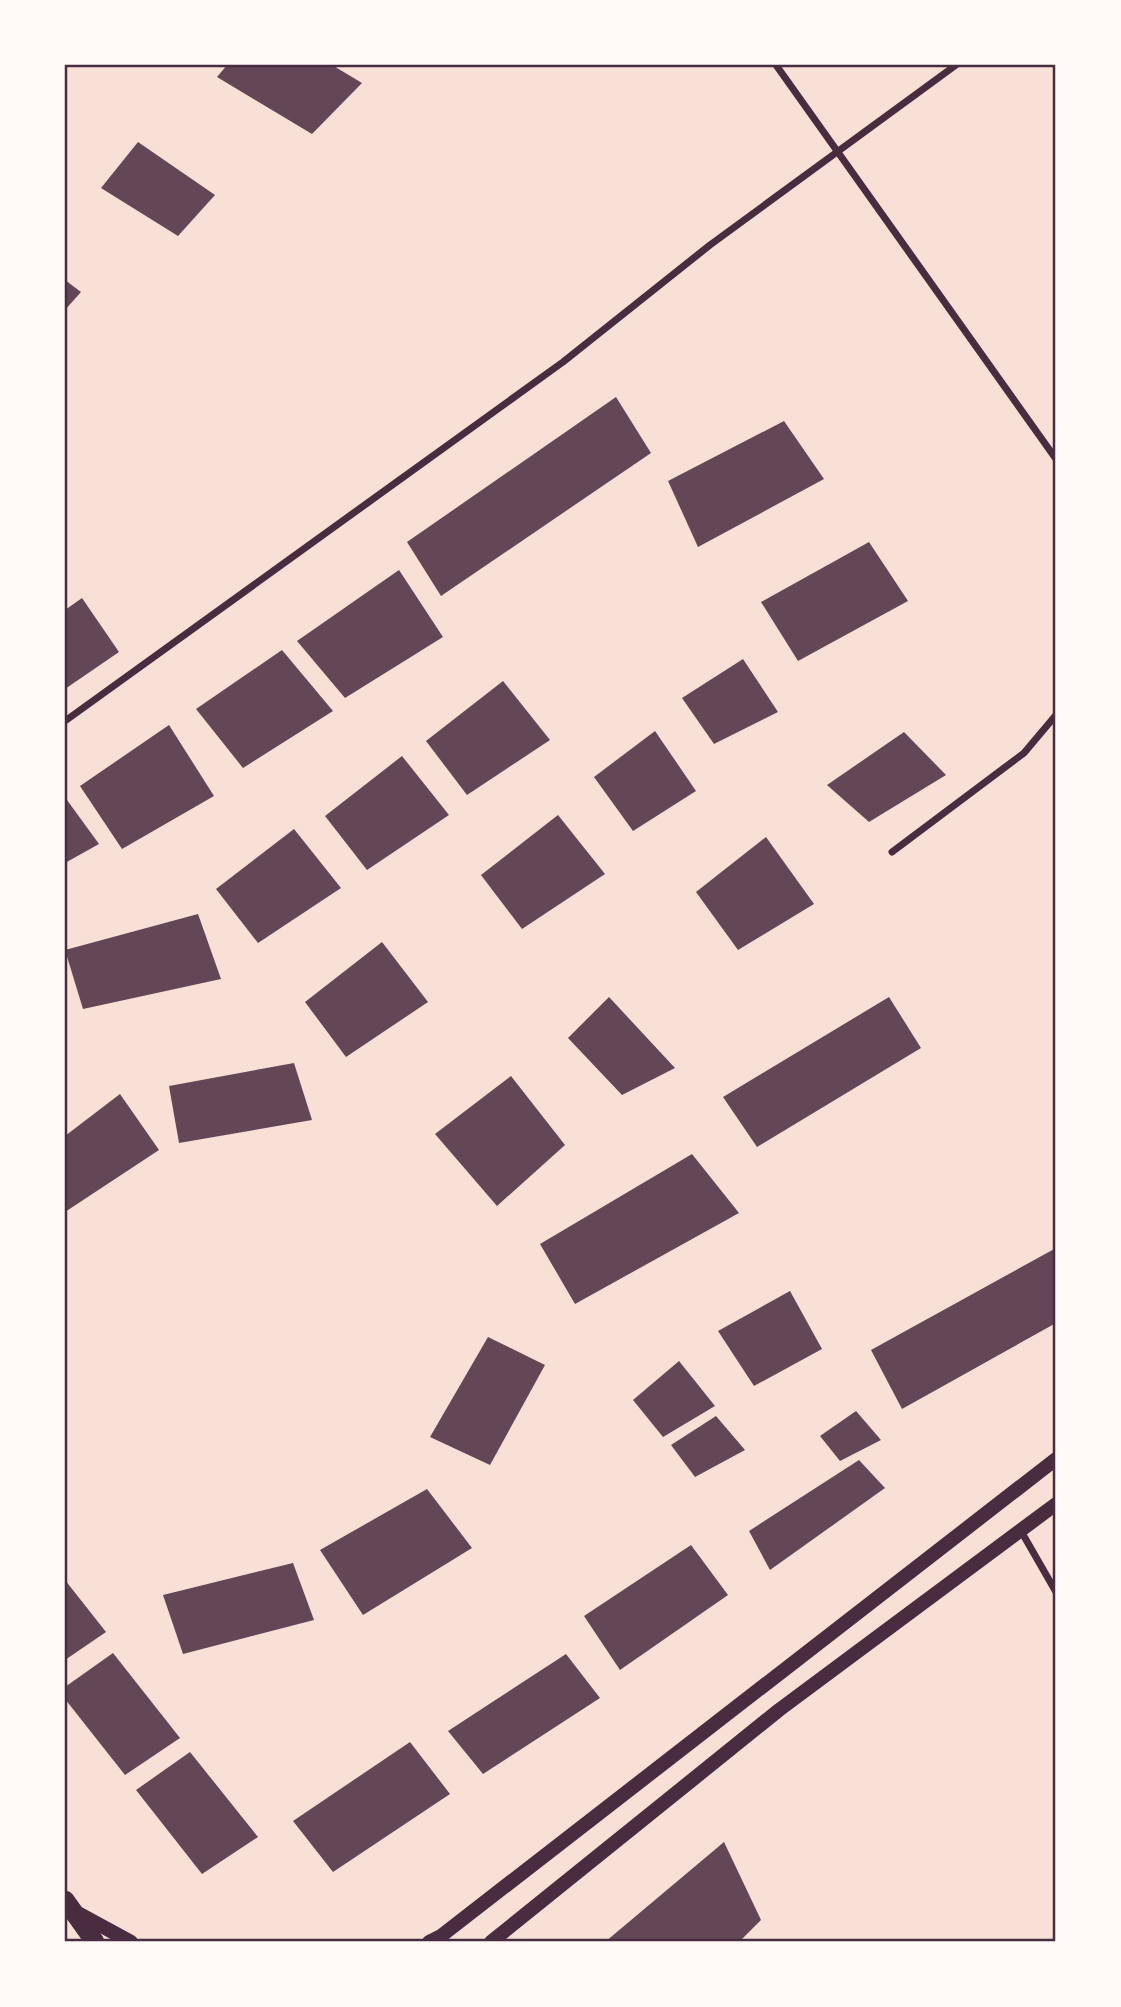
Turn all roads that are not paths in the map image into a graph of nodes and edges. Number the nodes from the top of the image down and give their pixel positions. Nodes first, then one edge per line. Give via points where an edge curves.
1 (776, 65) edge
2 (956, 65) edge
3 (838, 152) junction
4 (1056, 459) edge
5 (1056, 715) edge
6 (65, 722) edge
7 (892, 852) dead end
8 (1056, 1459) edge
9 (1056, 1504) edge
10 (1021, 1531) junction
11 (1056, 1592) edge
12 (68, 1904) edge
13 (95, 1942) edge
14 (131, 1942) edge
15 (429, 1942) edge
16 (492, 1942) edge

1 - 3 street
2 - 3 street
3 - 4 street
3 - 6 street via 562,362
5 - 7 street via 1024,754
8 - 15 main road
9 - 10 main road
10 - 11 street
10 - 16 main road via 779,1710
12 - 13 highway
12 - 14 main road

